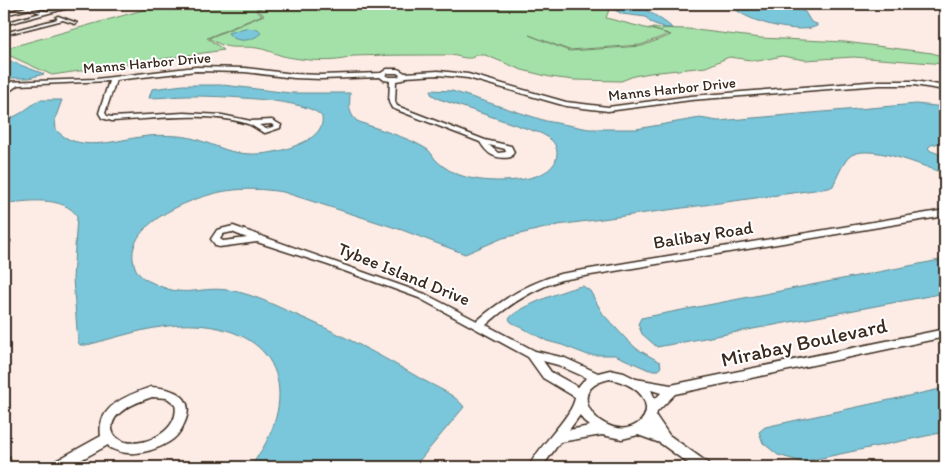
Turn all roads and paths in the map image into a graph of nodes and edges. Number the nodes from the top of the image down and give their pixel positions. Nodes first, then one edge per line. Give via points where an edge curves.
1 (22, 4) edge
2 (81, 4) edge
3 (32, 7) junction
4 (46, 13) junction
5 (4, 14) edge
6 (62, 19) junction
7 (75, 23) dead end
8 (4, 24) edge
9 (4, 34) edge
10 (382, 75) junction
11 (404, 75) junction
12 (113, 79) junction
13 (393, 80) junction
14 (4, 84) edge
15 (16, 84) junction
16 (945, 88) edge
17 (4, 93) edge
18 (251, 123) dead end
19 (484, 141) dead end
20 (945, 213) edge
21 (4, 239) edge
22 (258, 239) dead end
23 (4, 246) edge
24 (479, 324) junction
25 (945, 333) edge
26 (532, 354) junction
27 (556, 360) junction
28 (546, 373) junction
29 (596, 377) junction
30 (635, 382) junction
31 (671, 390) junction
32 (580, 399) junction
33 (651, 414) junction
34 (602, 429) junction
35 (638, 430) junction
36 (555, 438) junction
37 (664, 439) junction
38 (106, 440) junction
39 (4, 461) edge
40 (5, 467) edge
41 (57, 467) edge
42 (535, 467) edge
43 (704, 467) edge

1 - 3 street
2 - 4 street
3 - 4 street
3 - 5 street
4 - 6 street
4 - 8 street
6 - 7 street
6 - 9 street
10 - 11 street, Manns Harbor Drive via 395,71
10 - 12 street, Manns Harbor Drive via 321,78 245,70 196,69
10 - 13 street
11 - 13 street
11 - 16 street, Manns Harbor Drive via 468,76 566,104 608,109 691,98 880,82
12 - 15 street, Manns Harbor Drive
12 - 18 street via 102,113 104,117 184,115
13 - 19 street via 394,107
14 - 15 street, Manns Harbor Drive
15 - 17 street
20 - 24 street, Balibay Road via 560,276 506,302
21 - 23 street
22 - 24 street, Tybee Island Drive via 422,296
24 - 26 street, Tybee Island Drive
25 - 31 street, Mirabay Boulevard
26 - 27 street, Tybee Island Drive
26 - 28 street, Tybee Island Drive
27 - 28 street
27 - 29 street, Tybee Island Drive
28 - 32 street, Tybee Island Drive
29 - 30 street, Mirabay Boulevard via 615,375
29 - 32 street via 588,381
30 - 31 street, Mirabay Boulevard
30 - 33 street via 650,399
31 - 33 street
32 - 34 street via 584,414
32 - 36 street
33 - 35 street via 646,425
33 - 37 street
34 - 35 street via 615,433
34 - 36 street
35 - 37 street
36 - 42 street
37 - 43 street
38 - 38 street via 111,447 132,452 157,444 176,427 181,417 180,401 173,395 151,392 126,402 108,421
38 - 41 street
39 - 40 street

